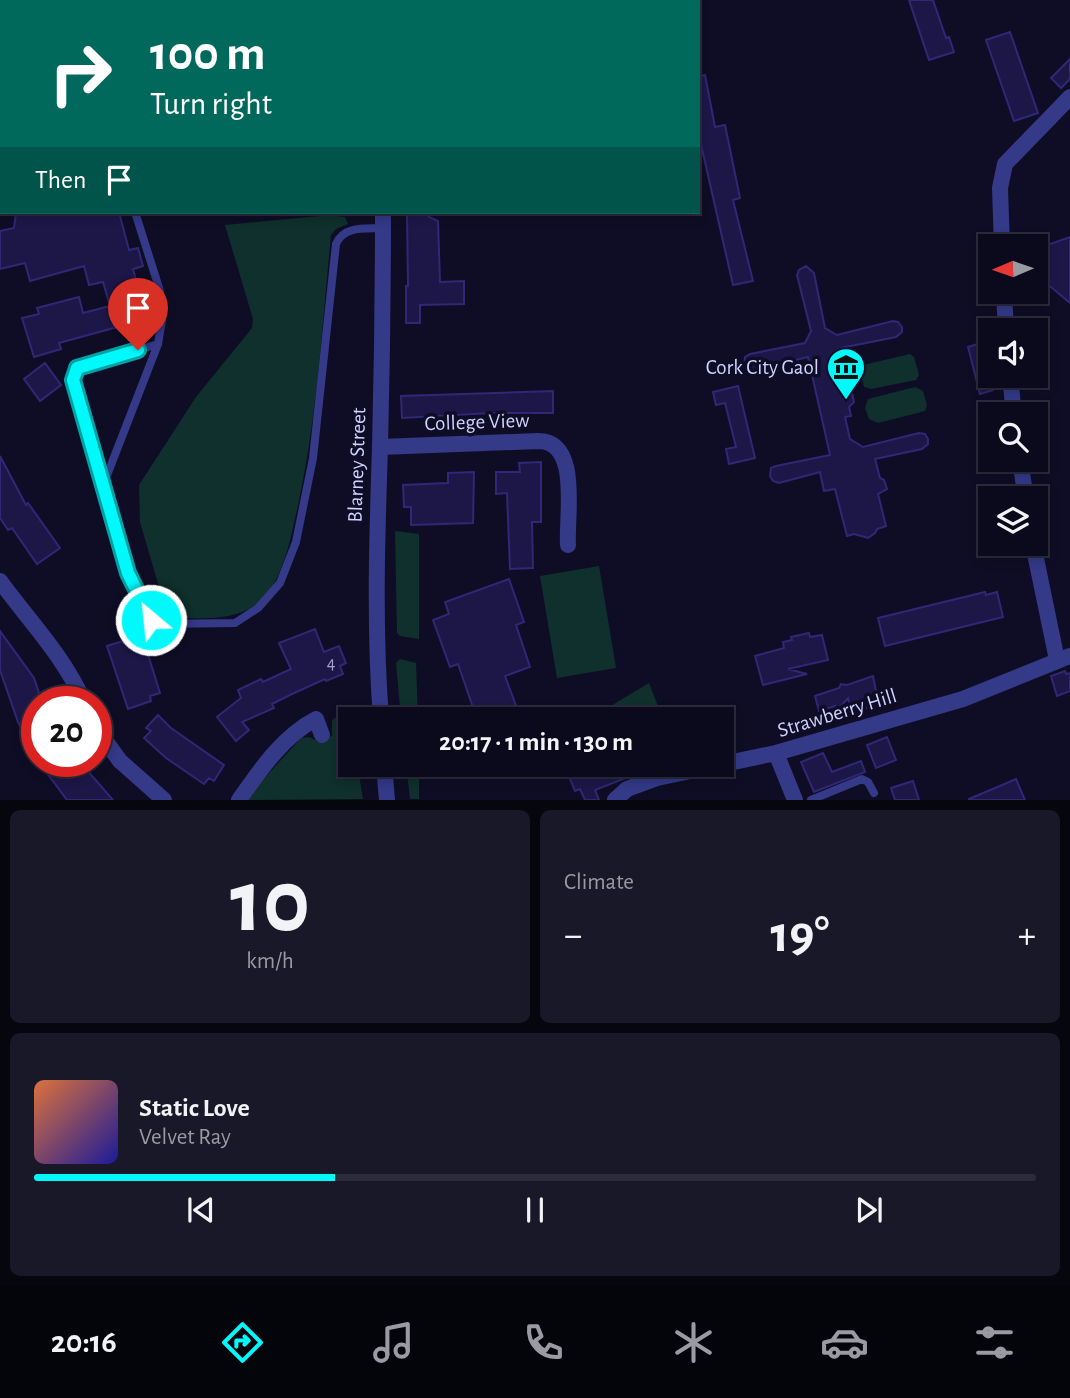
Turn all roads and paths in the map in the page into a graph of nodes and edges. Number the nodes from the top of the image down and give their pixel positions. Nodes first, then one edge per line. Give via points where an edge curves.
1 (1070, 97) edge
2 (136, 214) edge
3 (383, 220) edge
4 (1002, 234) edge
5 (158, 344) junction
6 (380, 447) junction
7 (104, 483) junction
8 (568, 545) dead end
9 (1036, 556) edge
10 (0, 581) edge
11 (1063, 658) edge
12 (77, 686) edge
13 (380, 707) edge
14 (319, 727) dead end
15 (112, 750) edge
16 (776, 753) junction
17 (385, 777) edge
18 (874, 793) dead end
19 (164, 800) edge
20 (239, 800) edge
21 (387, 800) edge
22 (615, 800) edge
23 (795, 800) edge
24 (811, 800) edge

1 - 4 street via 1005,164 1000,188
2 - 5 lane via 160,291
3 - 6 street, Blarney Street
3 - 7 lane via 349,230 336,244 320,410 304,507 289,563 265,601 235,622 161,624 151,620 128,573
5 - 7 lane
5 - 7 lane via 77,368 74,374 74,388
6 - 8 street, College View via 552,442 566,464
6 - 13 street, Blarney Street via 375,583
9 - 11 street
10 - 12 street
11 - 16 street, Strawberry Hill via 963,699
14 - 20 street via 306,724 283,744
15 - 19 street
16 - 22 street, Strawberry Hill via 657,778 627,789
16 - 23 street
17 - 21 street
18 - 24 lane via 862,779

